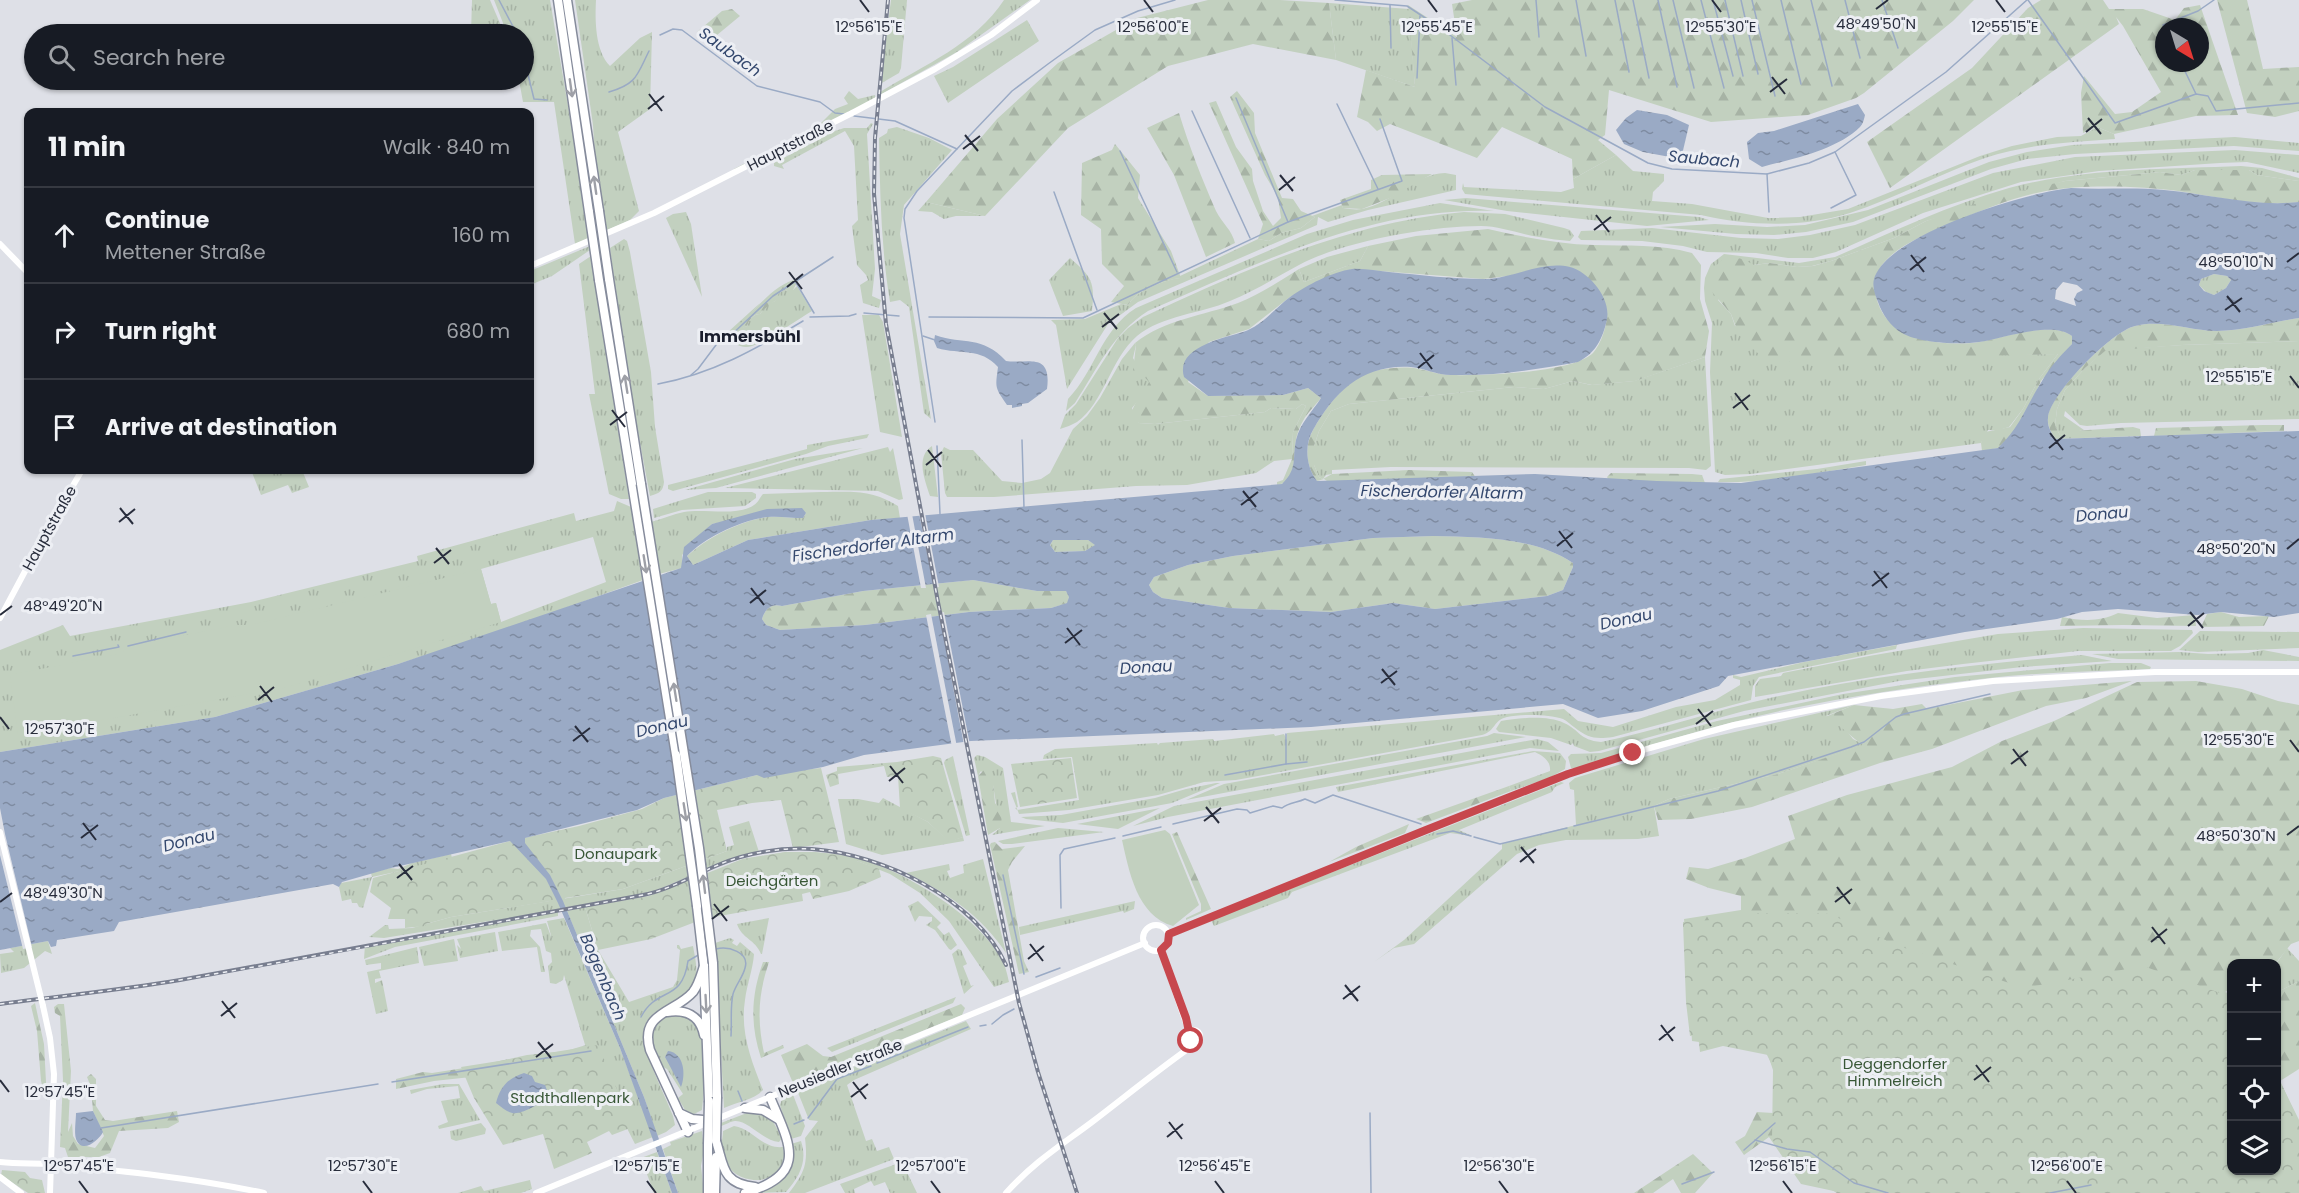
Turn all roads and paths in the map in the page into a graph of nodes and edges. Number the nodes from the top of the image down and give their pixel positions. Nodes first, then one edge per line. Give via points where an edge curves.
1 (558, 0) edge
2 (1038, 0) edge
3 (568, 1) edge
4 (0, 244) edge
5 (534, 264) edge
6 (24, 269) edge
7 (80, 474) edge
8 (637, 485) junction
9 (0, 618) edge
10 (2299, 672) edge
11 (0, 832) edge
12 (1169, 934) junction
13 (1145, 943) junction
14 (1161, 950) junction
15 (708, 965) junction
16 (661, 1014) junction
17 (1191, 1031) junction
18 (1192, 1041) junction
19 (708, 1043) junction
20 (770, 1097) junction
21 (713, 1099) junction
22 (745, 1108) junction
23 (679, 1113) junction
24 (714, 1121) junction
25 (781, 1125) junction
26 (688, 1132) junction
27 (712, 1143) junction
28 (0, 1162) edge
29 (51, 1164) junction
30 (0, 1178) edge
31 (764, 1187) junction
32 (21, 1193) edge
33 (50, 1193) edge
34 (264, 1193) edge
35 (537, 1193) edge
36 (708, 1193) edge
37 (716, 1193) edge
38 (745, 1193) edge
39 (1006, 1193) edge

1 -> 8 highway, bridge via 599,280
2 - 5 main road, Hauptstraße via 991,35 856,111 671,205
8 -> 3 highway, bridge
4 - 6 main road
7 - 9 main road, Hauptstraße
8 - 15 highway, bridge via 699,848
10 - 12 main road via 2155,672 1993,681 1881,696 1745,723 1568,774
11 - 29 main road, bridge via 50,1038 54,1074
12 - 13 main road via 1161,926 1152,926 1144,933
12 - 14 main road via 1168,943
13 - 14 main road via 1152,950
13 - 20 main road, Neusiedler Straße
14 - 17 main road
15 - 16 highway via 692,993
15 -> 19 highway
15 - 21 highway
16 - 19 highway via 680,1011 694,1016
16 - 23 highway via 651,1026 648,1044
17 - 18 main road
17 - 18 main road via 1199,1032 1200,1036 1198,1041
18 - 39 main road via 1047,1153
19 - 21 highway
20 - 22 main road, Neusiedler Straße
20 - 25 highway
21 - 27 highway, bridge
22 - 24 main road, Neusiedler Straße
22 - 25 highway via 768,1112
23 - 24 highway
23 - 26 highway
24 - 26 main road, Neusiedler Straße
25 - 31 highway via 789,1149 788,1163 782,1175
26 - 35 main road, Neusiedler Straße
27 - 31 highway via 728,1176 746,1186
27 - 36 highway
27 - 37 highway
28 - 29 main road
29 - 33 main road
29 - 34 main road via 206,1182
30 - 32 main road
31 - 38 highway

